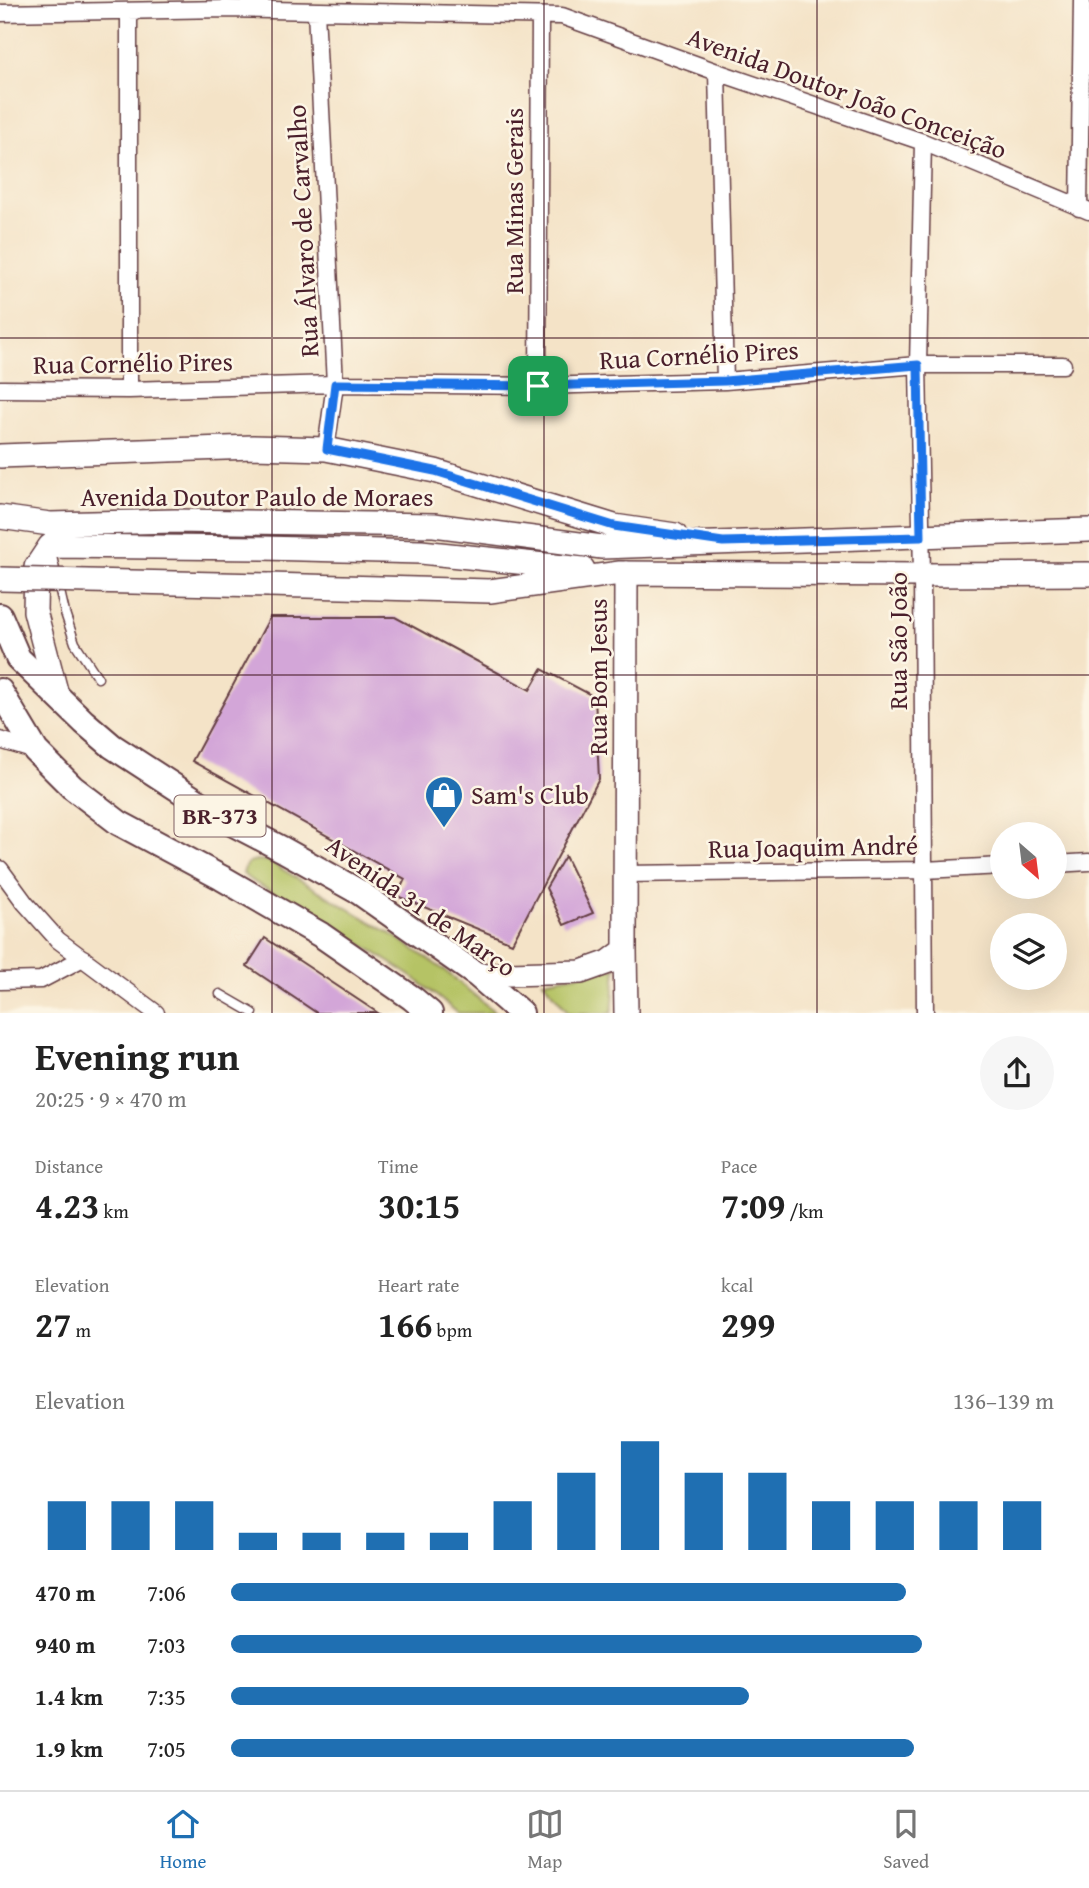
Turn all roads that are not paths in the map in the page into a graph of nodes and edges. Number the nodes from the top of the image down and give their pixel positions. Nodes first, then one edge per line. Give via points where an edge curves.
1 (1082, 0) edge
2 (563, 8) edge
3 (316, 10) junction
4 (129, 12) junction
5 (0, 13) edge
6 (540, 16) junction
7 (717, 72) junction
8 (923, 142) junction
9 (1084, 209) edge
10 (918, 365) junction
11 (1063, 365) dead end
12 (725, 381) junction
13 (335, 384) junction
14 (538, 386) junction
15 (0, 389) edge
16 (129, 390) junction
17 (327, 449) junction
18 (0, 456) edge
19 (0, 517) edge
20 (1089, 530) edge
21 (921, 537) junction
22 (723, 542) junction
23 (50, 546) junction
24 (623, 573) junction
25 (1089, 573) edge
26 (922, 575) junction
27 (0, 579) edge
28 (0, 616) edge
29 (98, 678) dead end
30 (0, 691) edge
31 (57, 695) junction
32 (0, 740) edge
33 (36, 751) junction
34 (1089, 862) edge
35 (1068, 863) edge
36 (990, 867) edge
37 (0, 869) edge
38 (924, 870) junction
39 (625, 874) junction
40 (625, 950) junction
41 (83, 958) junction
42 (477, 975) junction
43 (0, 981) edge
44 (220, 993) dead end
45 (156, 1013) edge
46 (253, 1013) edge
47 (430, 1013) edge
48 (521, 1013) edge
49 (626, 1013) edge
50 (925, 1013) edge

1 - 9 street
2 - 6 street, Avenida Doutor João Conceição
2 - 7 street, Avenida Doutor João Conceição
3 - 4 street, Avenida Doutor João Conceição
3 - 6 street, Avenida Doutor João Conceição
3 - 13 street, Rua Álvaro de Carvalho
4 - 5 street, Avenida Doutor João Conceição
4 - 16 street
6 - 14 street, Rua Minas Gerais
7 - 8 street, Avenida Doutor João Conceição
7 - 12 street
8 - 9 street, Avenida Doutor João Conceição
8 - 10 street, Rua São João
10 - 11 street, Rua Cornélio Pires
10 - 12 street, Rua Cornélio Pires
10 - 21 street, Rua São João
12 - 14 street, Rua Cornélio Pires
13 - 14 street, Rua Cornélio Pires
13 - 16 street, Rua Cornélio Pires
13 - 17 street, Rua Álvaro de Carvalho
15 - 16 street, Rua Cornélio Pires
17 - 18 main road, Avenida Doutor Paulo de Moraes via 253,446
17 - 22 main road, Avenida Doutor Paulo de Moraes via 435,471 614,526
19 - 22 main road, Avenida Doutor Paulo de Moraes via 50,524 434,525 602,547
20 - 21 main road, Avenida Doutor Paulo de Moraes
21 - 22 main road, Avenida Doutor Paulo de Moraes
21 - 26 street, Rua São João
23 - 24 main road, Avenida Doutor Paulo de Moraes via 421,552
23 - 29 lane via 75,643
23 - 31 main road via 36,567 35,611
24 - 26 main road, Avenida Doutor Paulo de Moraes
24 - 27 main road, Avenida Doutor Paulo de Moraes, bridge via 490,591
24 - 39 main road, Rua Bom Jesus
25 - 26 main road, Avenida Doutor Paulo de Moraes
26 - 38 street, Rua São João
28 - 31 main road, Avenida 31 de Março / BR-373 via 18,658
30 - 33 main road, BR-373
31 - 42 main road, Avenida 31 de Março / BR-373 via 112,746 226,820 359,892
32 - 33 street
33 - 47 main road, BR-373 via 72,787 119,823 321,935
34 - 35 street
36 - 38 street, Rua Joaquim André
37 - 41 street via 58,940
38 - 39 street, Rua Joaquim André
38 - 50 street, Rua São João
39 - 40 main road, Rua Bom Jesus
40 - 42 main road via 581,972
40 - 49 main road, Rua Bom Jesus
41 - 43 street via 41,980
41 - 45 street
42 - 48 main road, Avenida 31 de Março / BR-373
44 - 46 lane

